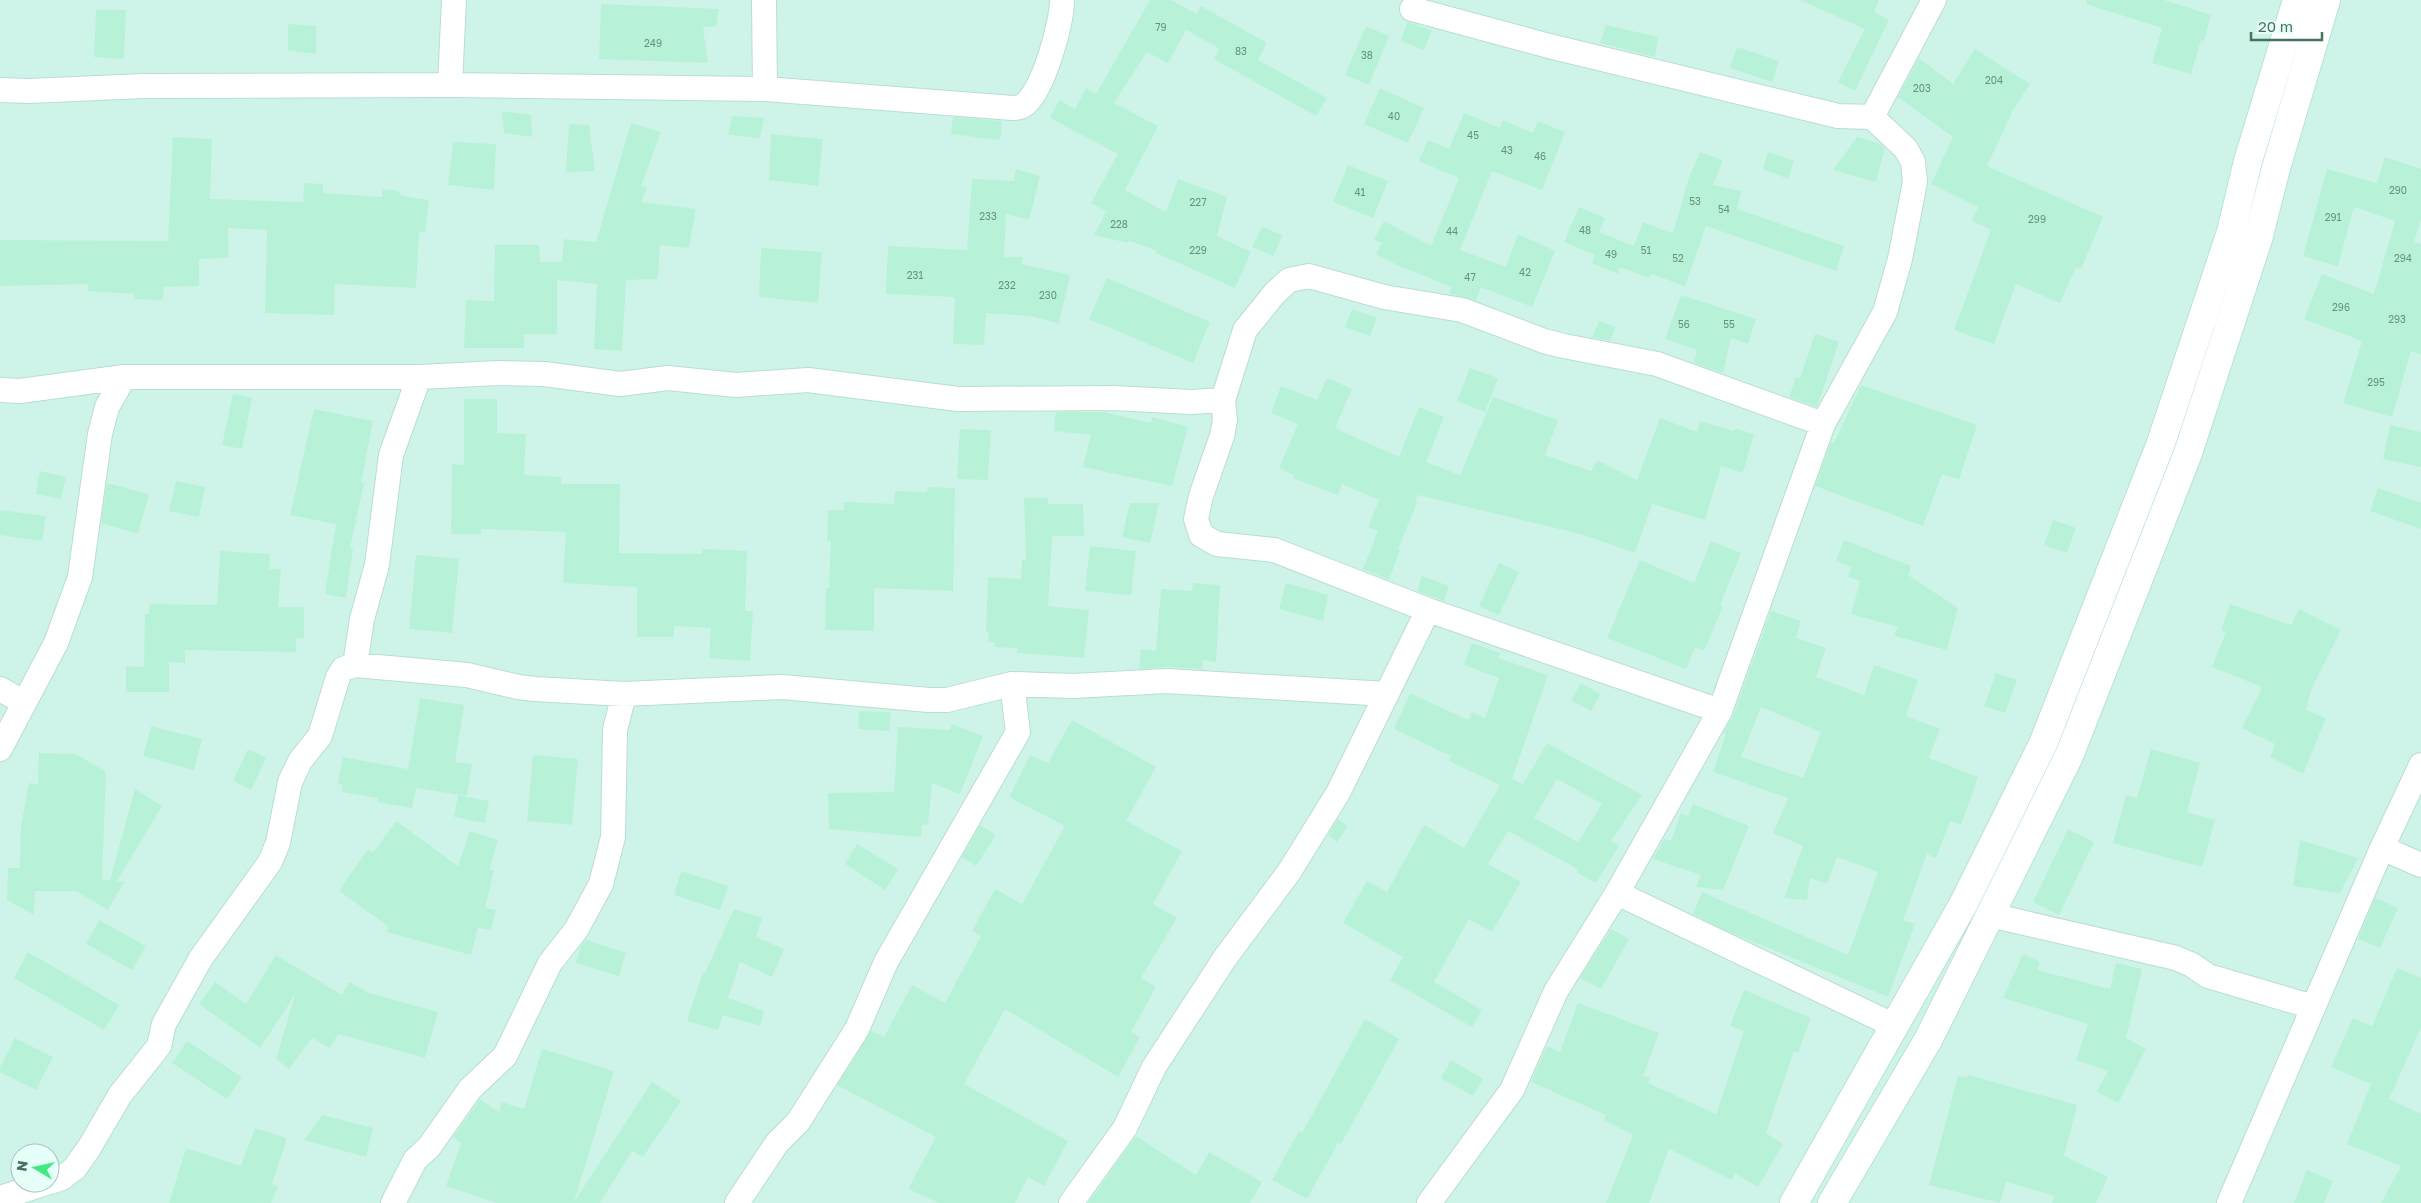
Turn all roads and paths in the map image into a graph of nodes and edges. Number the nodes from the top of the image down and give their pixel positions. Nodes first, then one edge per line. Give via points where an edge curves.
1 (454, 0) edge
2 (764, 0) edge
3 (1062, 0) edge
4 (1934, 0) edge
5 (2297, 0) edge
6 (2326, 0) edge
7 (1412, 9) dead end
8 (450, 85) junction
9 (765, 89) junction
10 (0, 90) edge
11 (1872, 117) junction
12 (124, 377) junction
13 (419, 377) junction
14 (0, 390) edge
15 (1223, 400) junction
16 (1823, 424) junction
17 (1428, 610) junction
18 (355, 665) junction
19 (1012, 684) junction
20 (0, 689) edge
21 (624, 694) junction
22 (1387, 694) junction
23 (23, 702) junction
24 (1720, 711) junction
25 (0, 749) edge
26 (2421, 765) edge
27 (2382, 848) junction
28 (2421, 865) edge
29 (1618, 892) junction
30 (1990, 915) junction
31 (2314, 1007) junction
32 (1893, 1025) junction
33 (60, 1179) edge
34 (15, 1193) edge
35 (0, 1198) edge
36 (393, 1203) edge
37 (737, 1203) edge
38 (1071, 1203) edge
39 (1429, 1203) edge
40 (1794, 1203) edge
41 (1832, 1203) edge
42 (2229, 1203) edge

1 - 8 street
2 - 9 street
3 - 9 street via 1047,64 1031,98 1023,106 990,108
4 - 11 street
5 - 32 main road via 2248,161 2231,232 2164,434 2068,683 2043,744 1964,903
6 - 30 main road via 2258,240 2188,453 2069,756
7 - 11 street via 1549,46 1838,116
8 - 9 street
8 - 10 street
11 - 16 street via 1906,149 1915,182 1885,312
12 - 13 street
12 - 14 street via 20,391
12 - 23 street via 107,406 100,434 80,577 56,643
13 - 15 street via 516,373 620,384 668,378 736,385 808,380 958,398
13 - 18 street via 391,455 377,565 362,620
15 - 16 street via 1245,330 1289,280 1309,276 1384,297 1462,310 1544,341 1657,364
15 - 17 street via 1222,436 1196,519 1201,535 1217,544 1274,550
16 - 24 street
17 - 22 street
17 - 24 street
18 - 21 street via 467,675 535,690
18 - 33 street via 338,677 320,736 300,761 290,782 278,843 270,862 201,958 164,1024 159,1046 120,1096 75,1168
19 - 21 street via 947,700 782,687
19 - 22 street via 1073,686 1167,681
19 - 37 street via 1018,732 886,962 857,1029 798,1122 778,1143
20 - 23 street
21 - 36 street via 615,730 613,837 601,884 576,930 550,963 505,1056 470,1089 429,1147 415,1160
22 - 38 street via 1334,801 1289,872 1225,958 1154,1067 1125,1128
23 - 25 street
24 - 29 street
26 - 27 street
27 - 28 street
27 - 31 street
29 - 32 street
29 - 39 street via 1556,991 1512,1090
30 - 31 street via 2176,958 2208,976
30 - 41 main road via 1928,1040
31 - 42 street
32 - 40 main road
34 - 35 street

